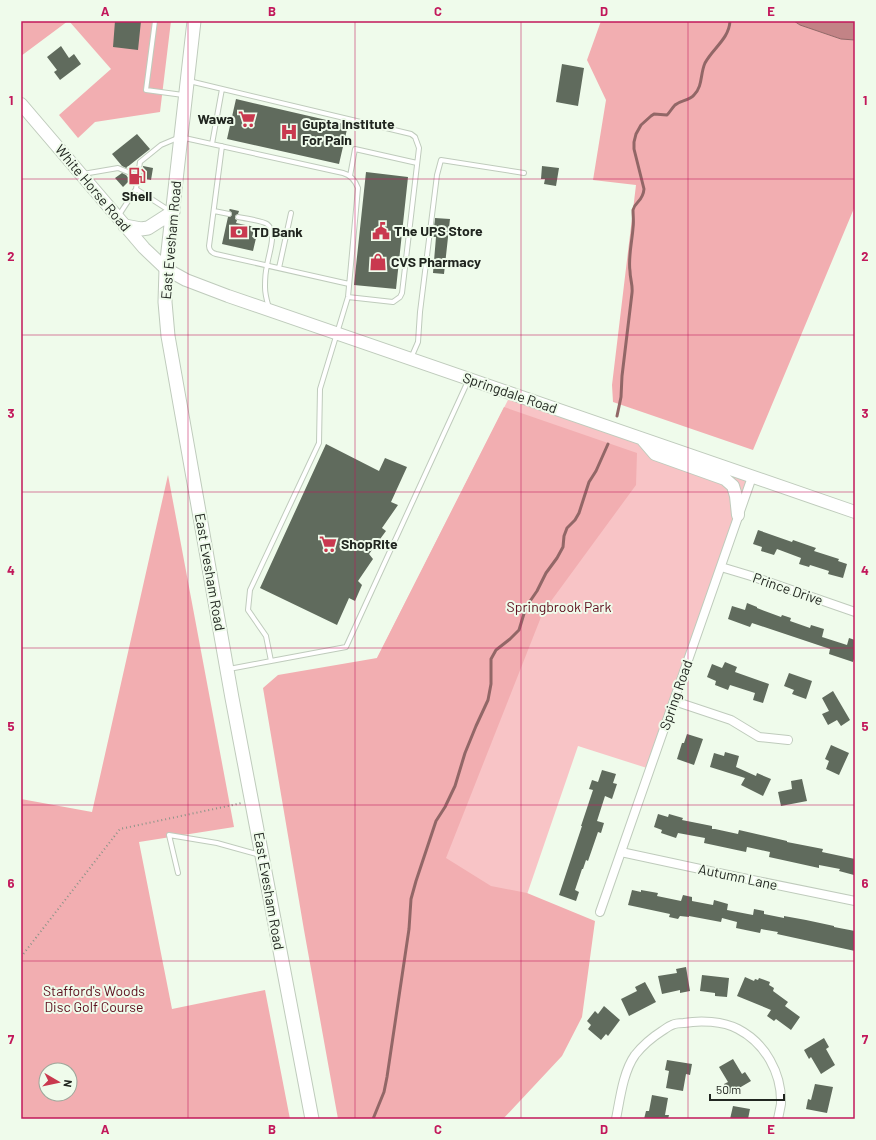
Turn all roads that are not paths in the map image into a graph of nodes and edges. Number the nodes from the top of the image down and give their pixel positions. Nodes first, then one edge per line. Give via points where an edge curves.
1 (155, 21) edge
2 (194, 21) edge
3 (187, 81) junction
4 (222, 89) junction
5 (186, 96) junction
6 (21, 104) edge
7 (180, 137) junction
8 (212, 144) junction
9 (222, 146) junction
10 (417, 163) junction
11 (524, 173) dead end
12 (81, 174) junction
13 (138, 176) junction
14 (350, 176) junction
15 (136, 189) junction
16 (214, 211) junction
17 (173, 212) junction
18 (291, 213) dead end
19 (228, 214) dead end
20 (238, 217) dead end
21 (121, 221) junction
22 (266, 266) junction
23 (279, 268) junction
24 (166, 269) junction
25 (349, 284) junction
26 (348, 297) junction
27 (270, 310) junction
28 (337, 333) junction
29 (411, 359) junction
30 (469, 379) junction
31 (642, 439) junction
32 (752, 477) junction
33 (855, 512) edge
34 (738, 516) junction
35 (721, 566) junction
36 (855, 612) edge
37 (271, 661) junction
38 (227, 670) junction
39 (674, 700) junction
40 (788, 740) dead end
41 (620, 852) junction
42 (262, 855) junction
43 (178, 873) dead end
44 (855, 901) edge
45 (600, 912) dead end
46 (312, 1119) edge
47 (616, 1119) edge
48 (778, 1119) edge

1 - 5 lane via 146,90
2 - 3 main road, East Evesham Road
3 - 4 lane
3 - 5 main road, East Evesham Road
4 - 8 lane
4 - 10 lane via 411,134 419,148
5 - 7 main road, East Evesham Road
6 - 12 main road, White Horse Road
7 - 8 lane
7 - 13 lane via 161,146 140,162
7 - 17 main road, East Evesham Road
8 - 9 lane
9 - 14 lane
9 - 16 lane
10 - 14 lane via 355,149
10 - 26 lane via 400,297 393,302
11 - 29 lane via 441,160 437,175 418,342
12 - 13 lane via 118,168
12 - 21 main road, White Horse Road
13 - 15 lane
14 - 25 lane via 358,188
15 - 17 lane
15 - 21 lane
16 - 19 lane
16 - 22 lane via 209,246 212,252
17 - 21 main road via 148,228 141,229
17 - 24 main road, East Evesham Road
18 - 23 lane
20 - 22 lane via 266,223 270,227 272,237
21 - 24 main road, White Horse Road
22 - 23 lane
22 - 27 lane via 266,299
23 - 25 lane
24 - 27 main road, Springdale Road via 186,280
24 - 38 main road, East Evesham Road via 168,336
25 - 26 lane
26 - 28 lane
27 - 28 main road, Springdale Road
28 - 29 main road, Springdale Road
28 - 37 lane via 320,389 319,443 250,590 248,610 266,636
29 - 30 main road, Springdale Road
30 - 31 main road, Springdale Road
30 - 37 lane via 346,647
31 - 32 main road, Springdale Road
31 - 34 main road via 655,454 725,479 733,486
32 - 33 main road, Springdale Road
32 - 34 street, Spring Road
34 - 35 street, Spring Road
35 - 36 street, Prince Drive
35 - 39 street, Spring Road
37 - 38 lane
38 - 42 main road, East Evesham Road
39 - 40 street via 731,720 759,738
39 - 41 street, Spring Road
41 - 44 street, Autumn Lane
41 - 45 street, Spring Road
42 - 43 lane via 217,843 169,835
42 - 46 main road, East Evesham Road
47 - 48 street via 629,1066 635,1056 648,1040 672,1025 696,1020 737,1028 754,1040 768,1056 776,1071 779,1087 781,1104

